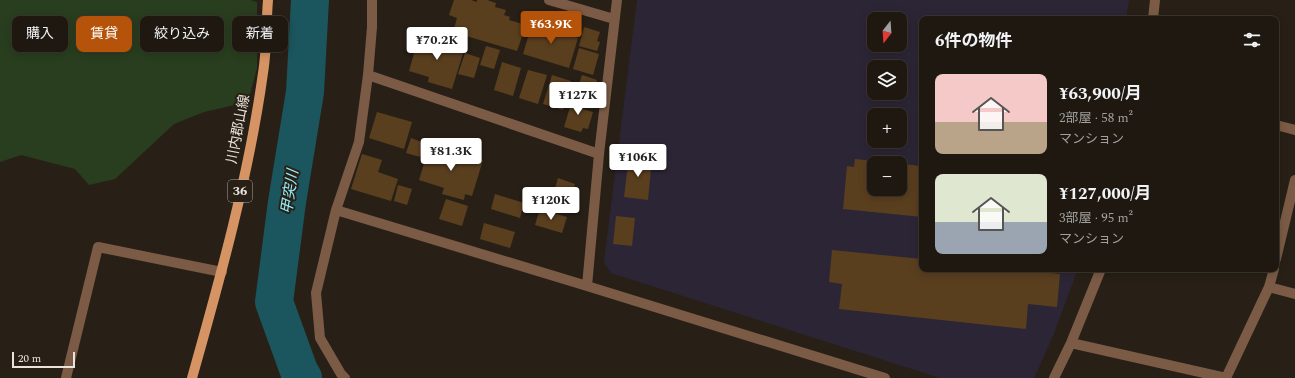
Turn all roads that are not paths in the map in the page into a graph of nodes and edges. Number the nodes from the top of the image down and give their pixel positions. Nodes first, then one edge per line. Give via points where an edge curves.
1 (268, 0) edge
2 (372, 0) edge
3 (549, 0) edge
4 (617, 0) edge
5 (1156, 0) edge
6 (1153, 16) edge
7 (614, 19) junction
8 (368, 75) junction
9 (1279, 126) edge
10 (1295, 130) edge
11 (599, 154) junction
12 (1295, 180) edge
13 (336, 210) junction
14 (1279, 247) edge
15 (222, 272) junction
16 (1100, 272) edge
17 (1273, 272) edge
18 (587, 286) junction
19 (1269, 287) junction
20 (1295, 294) edge
21 (1071, 343) junction
22 (867, 375) edge
23 (66, 378) edge
24 (192, 378) edge
25 (345, 378) edge
26 (886, 378) edge
27 (1054, 378) edge

1 - 15 main road, 川内郡山線 / 36 via 263,72 249,151
2 - 8 street
3 - 7 street
4 - 7 street
5 - 6 street
7 - 11 street
8 - 11 street
8 - 13 street via 359,142
9 - 10 street
11 - 18 street
12 - 14 street
13 - 18 street
13 - 25 street via 316,293 320,338
15 - 23 street via 98,247
15 - 24 main road, 川内郡山線 / 36
16 - 21 street
17 - 19 street
18 - 22 street
19 - 20 street
19 - 21 street via 1226,378
21 - 27 street
22 - 26 street

